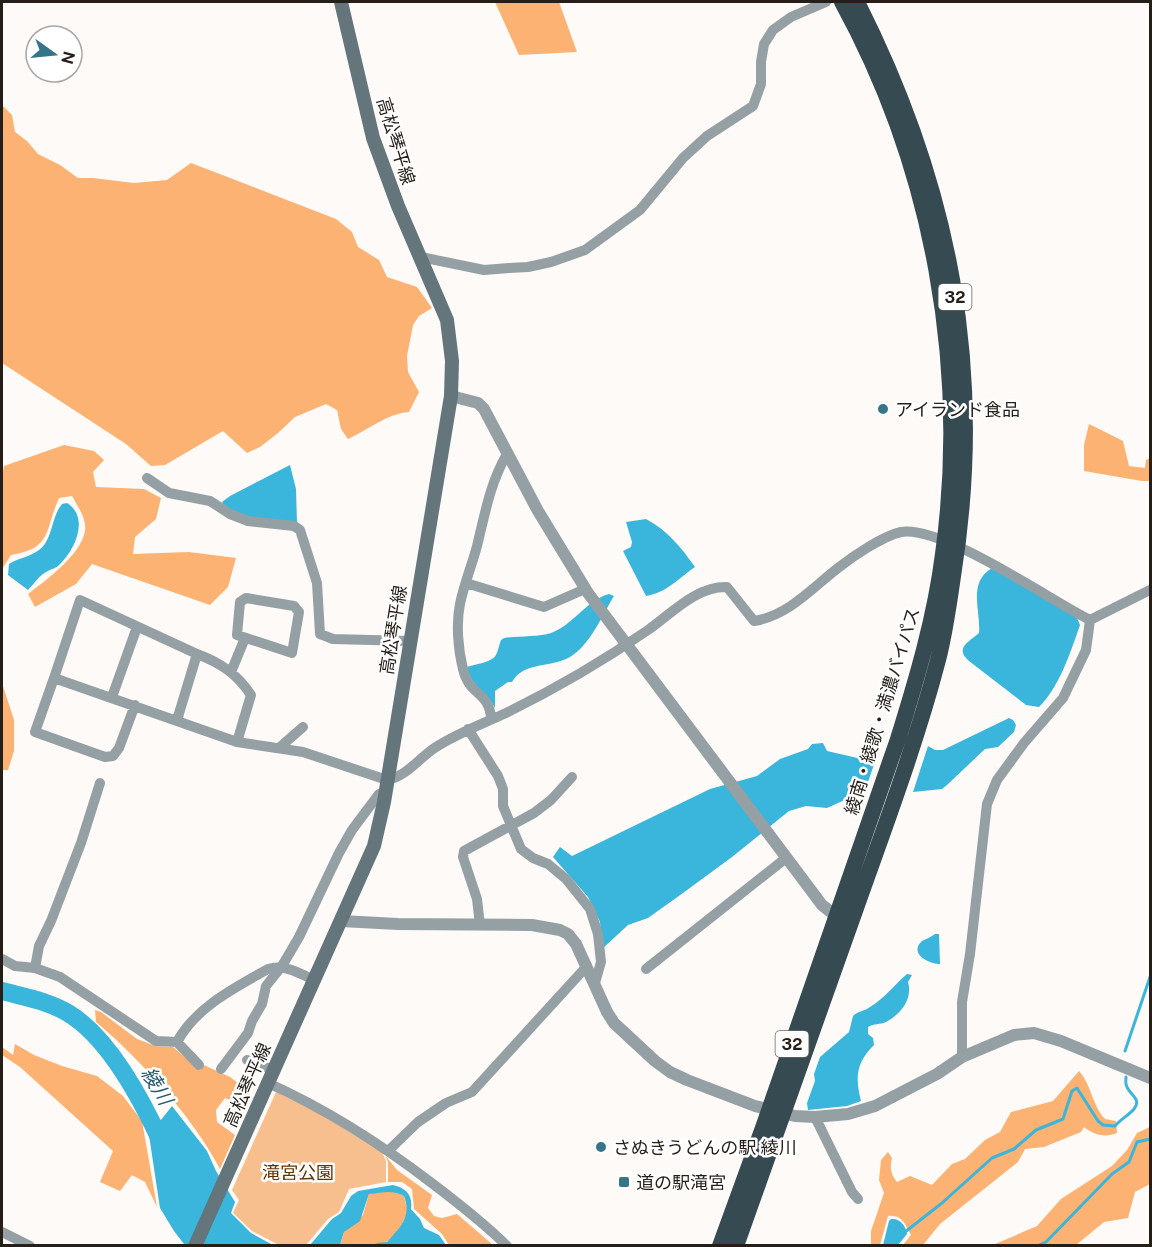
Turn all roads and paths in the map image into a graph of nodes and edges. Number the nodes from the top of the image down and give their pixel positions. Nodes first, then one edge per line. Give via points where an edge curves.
1 (341, 2) edge
2 (826, 2) edge
3 (842, 2) edge
4 (857, 2) edge
5 (422, 257) junction
6 (451, 396) junction
7 (507, 454) junction
8 (147, 478) dead end
9 (951, 545) junction
10 (466, 583) junction
11 (1150, 590) edge
12 (586, 591) junction
13 (1090, 620) junction
14 (137, 627) junction
15 (245, 638) junction
16 (409, 641) junction
17 (625, 645) junction
18 (197, 654) junction
19 (231, 672) junction
20 (54, 678) junction
21 (112, 697) junction
22 (135, 705) junction
23 (491, 718) junction
24 (177, 720) junction
25 (303, 727) dead end
26 (468, 729) junction
27 (237, 741) junction
28 (279, 748) junction
29 (572, 777) dead end
30 (100, 783) dead end
31 (387, 786) junction
32 (510, 825) junction
33 (786, 858) junction
34 (341, 921) junction
35 (843, 921) junction
36 (480, 925) junction
37 (2, 959) edge
38 (282, 966) junction
39 (587, 966) junction
40 (35, 968) junction
41 (646, 969) dead end
42 (314, 981) junction
43 (595, 983) junction
44 (177, 1042) junction
45 (962, 1057) junction
46 (247, 1060) dead end
47 (199, 1065) dead end
48 (221, 1070) dead end
49 (271, 1076) junction
50 (1150, 1078) edge
51 (776, 1112) junction
52 (815, 1117) junction
53 (389, 1150) junction
54 (858, 1199) dead end
55 (2, 1232) edge
56 (30, 1245) edge
57 (195, 1245) edge
58 (507, 1245) edge
59 (720, 1245) edge
60 (736, 1245) edge

1 - 5 main road, 高松琴平線 via 374,138 398,206
2 - 5 street via 772,30 764,44 761,84 753,106 707,136 683,158 640,210 585,250 528,267 484,270
3 - 9 highway, 綾南・綾歌・満濃バイパス / 32 via 877,75 906,152 925,216 941,294 950,402
4 - 9 highway, 綾南・綾歌・満濃バイパス / 32 via 913,128 937,206 955,292 964,373 964,491
5 - 6 main road, 高松琴平線 via 447,320
6 - 7 street via 478,403
6 - 16 main road, 高松琴平線
7 - 10 street via 490,489
7 - 12 street
8 - 16 street via 169,493 210,501 248,521 294,525 300,530 317,583 320,634 333,639
9 - 13 street
9 - 17 street via 931,535 903,532 890,536 847,561 810,592 768,619 754,621 732,591 720,587 693,597
9 - 35 highway, 綾南・綾歌・満濃バイパス / 32 via 939,657 912,747
10 - 12 street via 544,607
10 - 23 street via 458,622 463,668 473,691 490,707
11 - 13 street
12 - 17 street
13 - 45 street via 1086,650 1063,698 997,780 987,804 962,1002
14 - 18 street
14 - 20 street via 80,600
14 - 21 street
15 - 15 street via 237,635 237,627 240,602 246,597 294,606 299,612 292,653
15 - 19 street
16 - 31 main road, 高松琴平線
17 - 23 street
17 - 33 street
18 - 19 street
18 - 24 street
19 - 27 street via 251,696
20 - 21 street
20 - 22 street via 35,732 105,757 113,756 119,748
21 - 22 street
22 - 24 street
23 - 26 street
24 - 27 street
25 - 28 street
26 - 31 street via 435,748
26 - 32 street via 498,776
27 - 28 street
28 - 31 street via 322,757
29 - 32 street via 551,800
30 - 40 street via 39,946
31 - 34 main road, 高松琴平線 via 374,846
31 - 38 street via 352,830
32 - 36 street via 464,851
32 - 43 street via 521,849 566,879 590,909 601,962
33 - 35 street via 822,905
33 - 41 street
34 - 36 street
34 - 42 main road, 高松琴平線
35 - 51 highway, 綾南・綾歌・満濃バイパス / 32
36 - 39 street via 532,925 560,930 573,938
37 - 40 street via 15,966
38 - 42 street
38 - 44 street via 268,969 224,994 205,1008
38 - 48 street via 266,986 262,1005 248,1033
39 - 43 street
39 - 53 street via 472,1092 446,1103
40 - 44 street via 60,977 156,1041
42 - 49 main road, 高松琴平線
43 - 51 street via 614,1023 662,1066 687,1080
44 - 47 street
45 - 50 street via 1014,1035 1034,1033
45 - 52 street via 876,1106
46 - 49 street
49 - 53 street
49 - 57 main road, 高松琴平線
51 - 52 street
51 - 59 highway, 綾南・綾歌・満濃バイパス / 32
51 - 60 highway, 綾南・綾歌・満濃バイパス / 32
52 - 54 street
53 - 58 street
55 - 56 street

